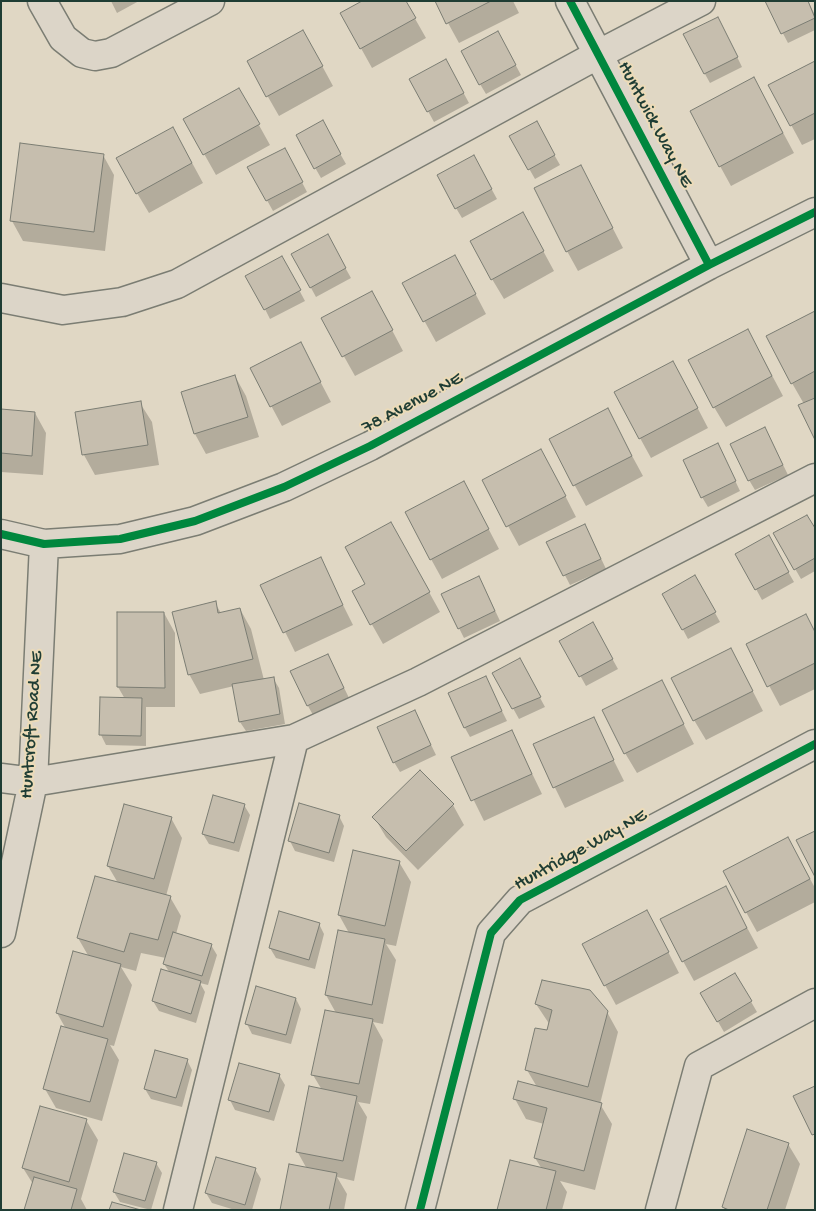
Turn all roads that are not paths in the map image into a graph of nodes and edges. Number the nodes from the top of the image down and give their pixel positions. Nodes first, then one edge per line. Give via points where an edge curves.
1 (42, 1) edge
2 (210, 1) edge
3 (570, 1) edge
4 (701, 1) edge
5 (598, 54) junction
6 (815, 212) edge
7 (709, 265) junction
8 (1, 298) edge
9 (815, 478) edge
10 (1, 534) edge
11 (44, 544) junction
12 (294, 739) junction
13 (815, 744) edge
14 (1, 778) edge
15 (33, 782) junction
16 (1, 933) edge
17 (815, 1004) edge
18 (178, 1210) edge
19 (420, 1210) edge
20 (660, 1210) edge

1 - 2 street via 63,38 82,53 95,56 111,53
3 - 5 street, Huntwick Way NE
4 - 5 street
5 - 7 street, Huntwick Way NE
5 - 8 street via 177,284 122,302 63,310
6 - 7 street, 78 Avenue NE
7 - 11 street, 78 Avenue NE via 370,446 284,487 195,521 120,539
9 - 12 street via 418,682
10 - 11 street, 78 Avenue NE
11 - 15 street, Huntcroft Road NE
12 - 15 street
12 - 18 street
13 - 19 street, Huntridge Way NE via 520,900 491,933
14 - 15 street
15 - 16 street, Huntcroft Road NE
17 - 20 street via 699,1066

